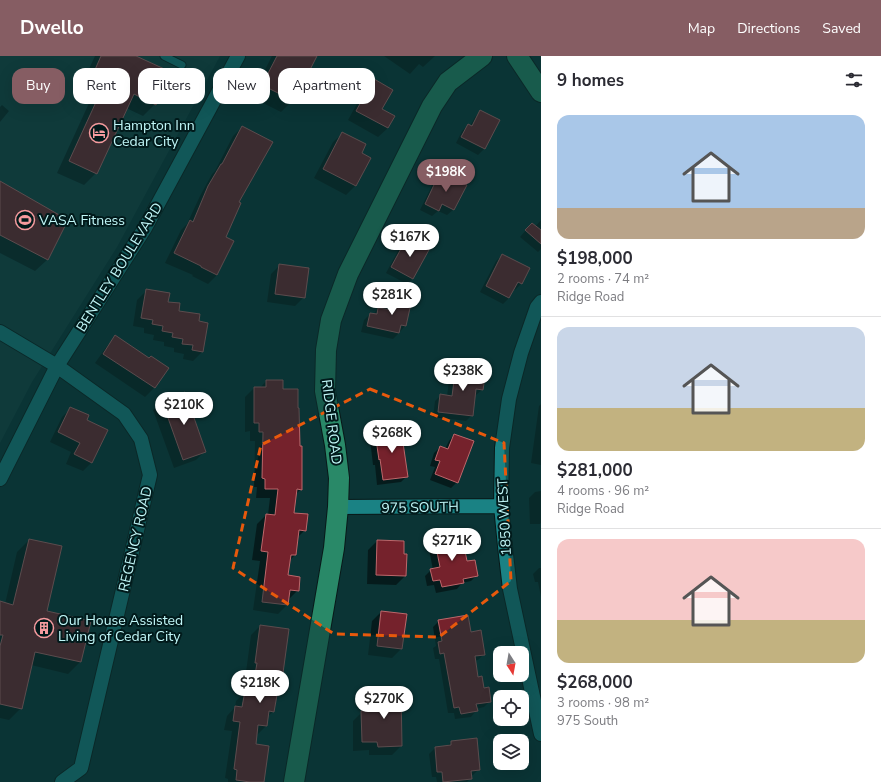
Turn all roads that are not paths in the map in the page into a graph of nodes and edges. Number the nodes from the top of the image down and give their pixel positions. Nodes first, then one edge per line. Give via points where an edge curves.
1 (164, 56) edge
2 (237, 56) edge
3 (482, 56) edge
4 (517, 56) edge
5 (182, 65) dead end
6 (541, 92) edge
7 (541, 302) edge
8 (0, 332) edge
9 (57, 366) junction
10 (0, 478) edge
11 (501, 506) junction
12 (338, 507) junction
13 (541, 734) edge
14 (62, 782) edge
15 (294, 782) edge

1 - 5 lane
2 - 9 street, BENTLEY BOULEVARD via 145,228
3 - 12 street, RIDGE ROAD via 448,82 432,106 348,274 331,320 326,350 325,391 335,445
4 - 6 street
7 - 11 street, 1850 WEST via 521,353 509,399 502,448
8 - 9 street, REGENCY ROAD
9 - 10 street, BENTLEY BOULEVARD
9 - 14 street, REGENCY ROAD via 124,414 142,439 150,475 81,768
11 - 12 street, 975 SOUTH
11 - 13 street, 1850 WEST via 510,589
12 - 15 street, RIDGE ROAD via 334,548

